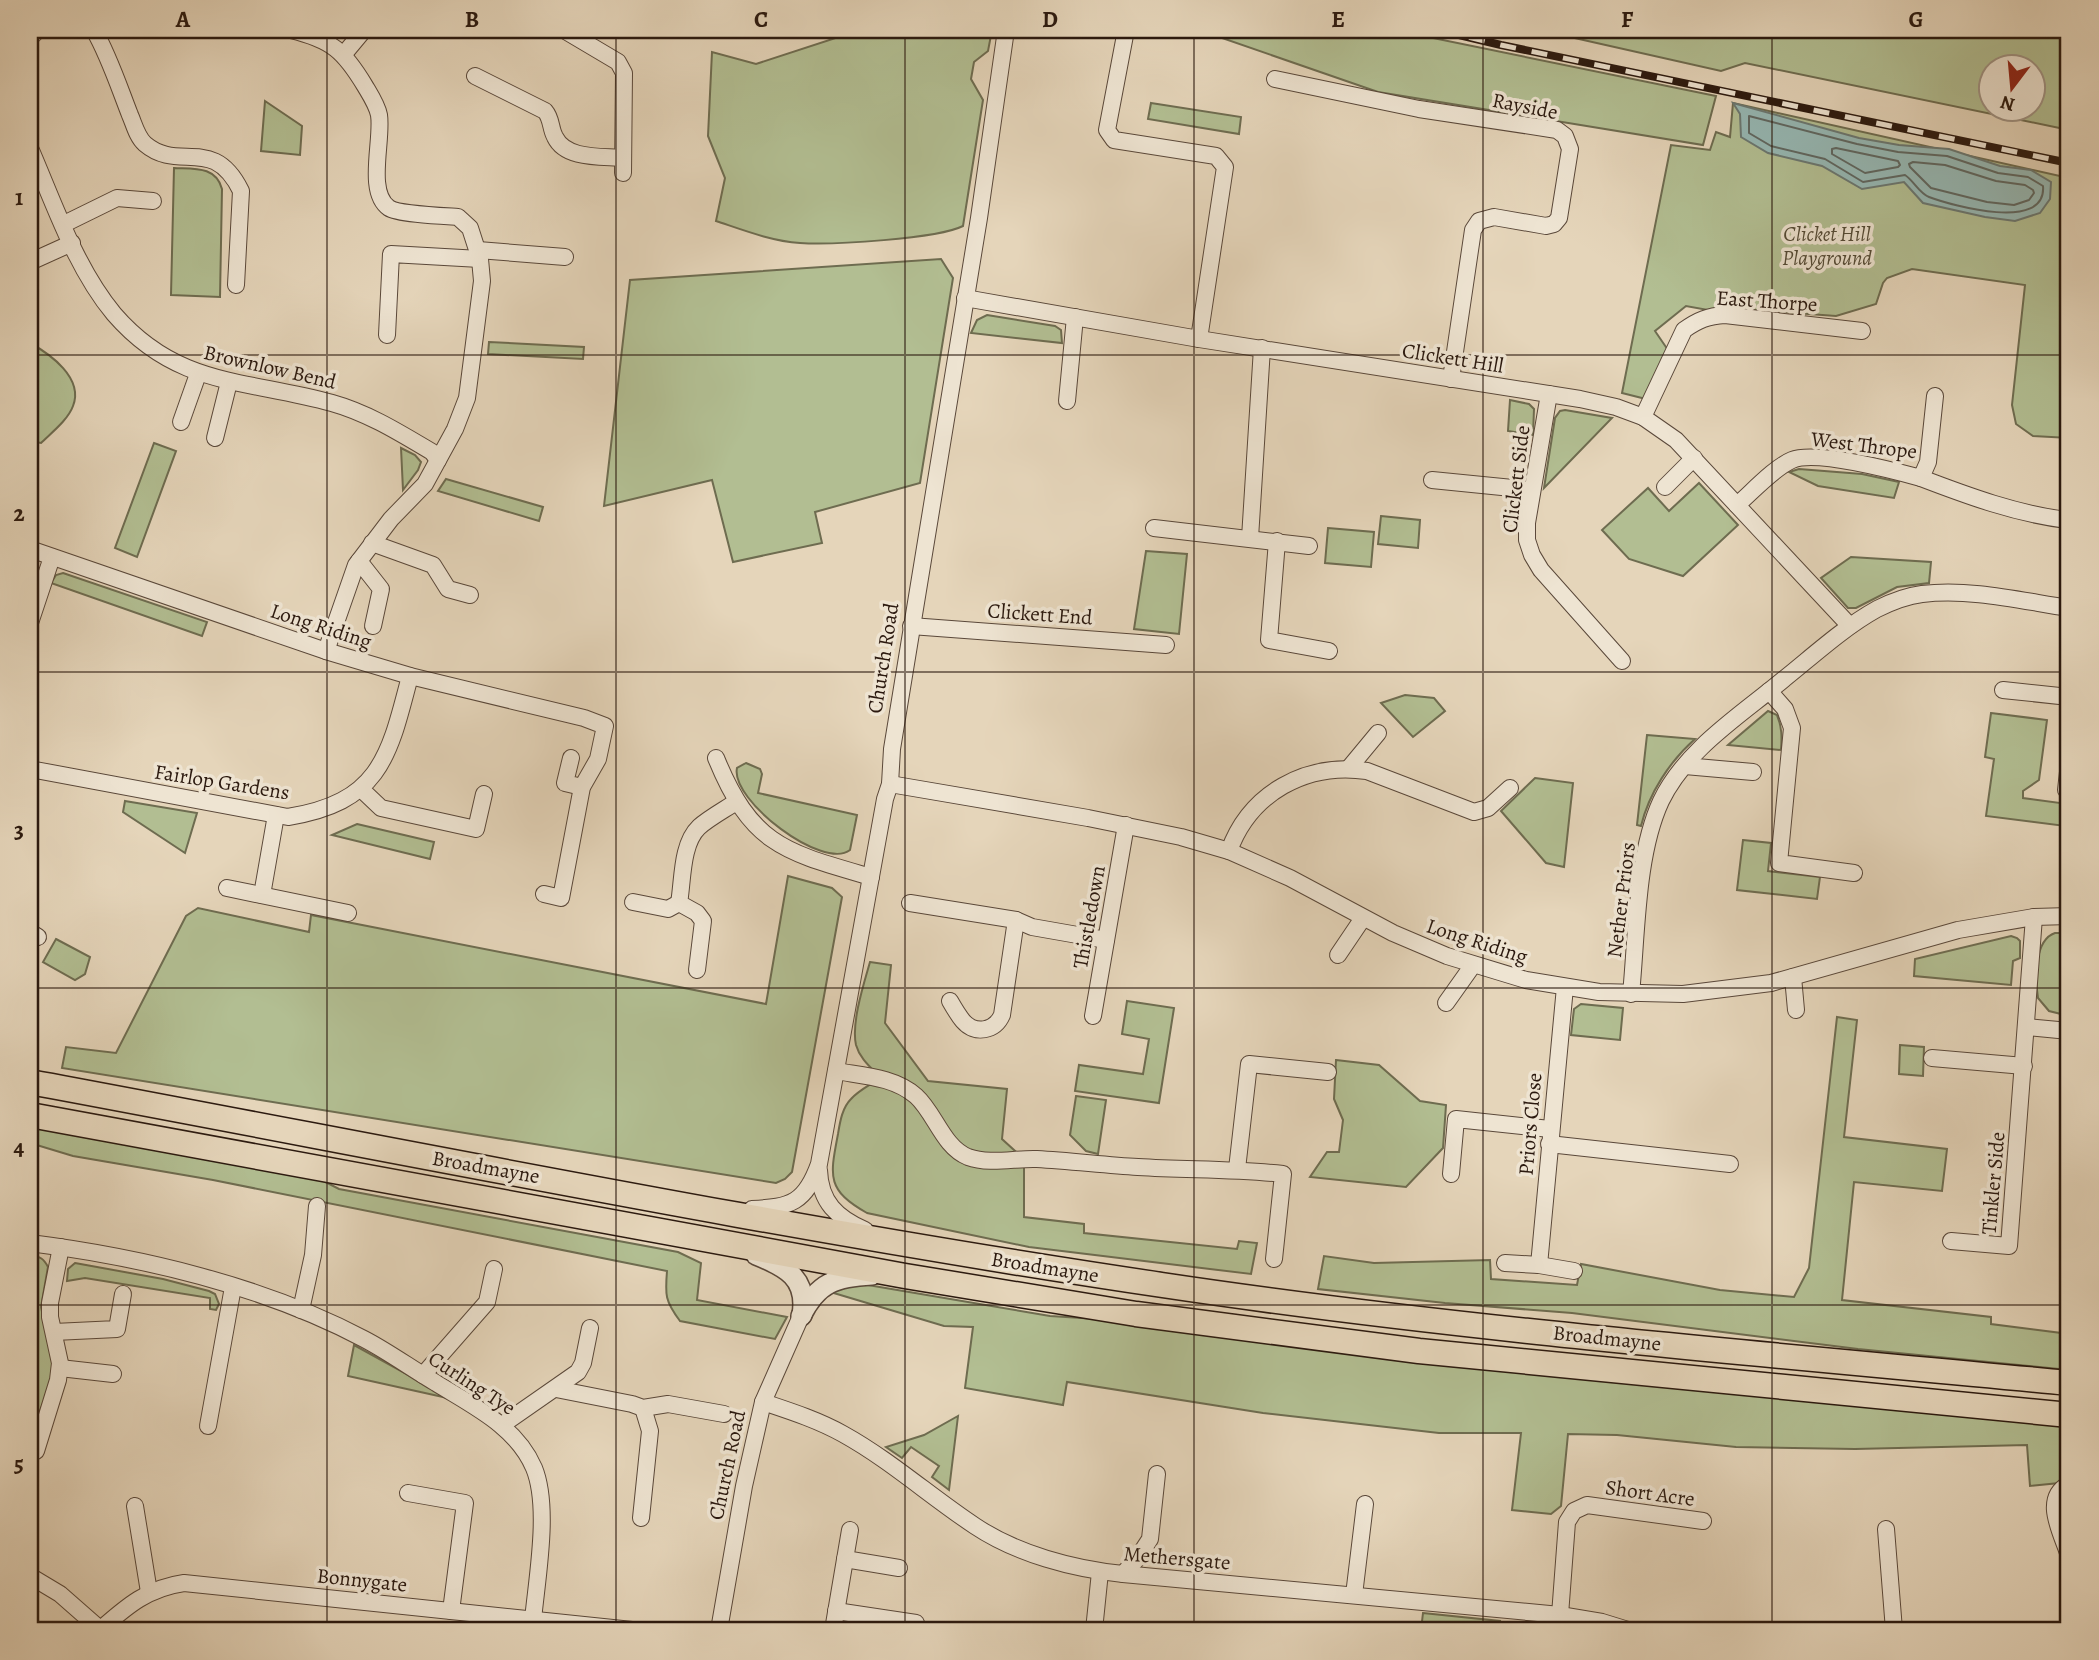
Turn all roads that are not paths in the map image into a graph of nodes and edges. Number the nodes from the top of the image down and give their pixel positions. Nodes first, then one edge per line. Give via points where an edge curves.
1 (38, 30) edge
2 (94, 30) edge
3 (292, 30) edge
4 (364, 30) edge
5 (564, 30) edge
6 (1006, 30) edge
7 (1126, 30) edge
8 (30, 38) edge
9 (344, 54) junction
10 (475, 76) dead end
11 (1275, 79) dead end
12 (30, 148) edge
13 (153, 201) dead end
14 (64, 224) junction
15 (72, 243) junction
16 (479, 255) junction
17 (565, 257) dead end
18 (30, 262) edge
19 (236, 285) dead end
20 (965, 298) junction
21 (1075, 317) junction
22 (1862, 331) dead end
23 (387, 335) dead end
24 (1199, 338) junction
25 (1262, 348) junction
26 (198, 374) junction
27 (1451, 379) junction
28 (229, 382) junction
29 (1549, 394) junction
30 (1935, 396) dead end
31 (1067, 401) dead end
32 (1643, 417) junction
33 (181, 422) dead end
34 (215, 438) dead end
35 (1694, 458) junction
36 (438, 460) junction
37 (1921, 478) junction
38 (1432, 480) dead end
39 (1664, 487) dead end
40 (1532, 490) junction
41 (1737, 505) junction
42 (2067, 520) dead end
43 (1154, 528) dead end
44 (1250, 538) junction
45 (1277, 541) junction
46 (372, 543) junction
47 (1309, 546) dead end
48 (30, 549) edge
49 (52, 558) junction
50 (359, 561) junction
51 (470, 595) dead end
52 (2069, 608) edge
53 (30, 623) edge
54 (373, 626) dead end
55 (911, 626) junction
56 (1850, 626) junction
57 (1166, 645) dead end
58 (326, 651) junction
59 (1329, 651) dead end
60 (1622, 661) dead end
61 (411, 676) junction
62 (2003, 690) dead end
63 (1769, 691) junction
64 (2069, 697) edge
65 (1378, 733) dead end
66 (571, 758) dead end
67 (716, 758) dead end
68 (2069, 763) edge
69 (1685, 766) junction
70 (1349, 768) junction
71 (30, 769) edge
72 (1753, 772) dead end
73 (890, 784) junction
74 (582, 787) junction
75 (1510, 788) dead end
76 (361, 789) junction
77 (2066, 790) dead end
78 (484, 794) dead end
79 (736, 802) junction
80 (276, 815) junction
81 (1126, 825) junction
82 (1229, 851) junction
83 (1854, 873) dead end
84 (871, 877) junction
85 (227, 888) dead end
86 (544, 894) dead end
87 (262, 895) junction
88 (633, 902) dead end
89 (679, 903) junction
90 (910, 903) dead end
91 (348, 913) dead end
92 (2069, 916) edge
93 (2034, 917) junction
94 (1363, 918) junction
95 (1016, 920) junction
96 (1106, 940) junction
97 (1338, 955) dead end
98 (1473, 965) junction
99 (697, 970) dead end
100 (1793, 977) junction
101 (1565, 987) junction
102 (1631, 994) junction
103 (950, 1001) dead end
104 (1446, 1003) dead end
105 (1796, 1010) dead end
106 (1093, 1016) dead end
107 (2026, 1027) junction
108 (2069, 1031) edge
109 (1932, 1058) dead end
110 (2024, 1066) junction
111 (836, 1071) junction
112 (1328, 1072) dead end
113 (30, 1082) edge
114 (30, 1115) edge
115 (1550, 1137) junction
116 (819, 1164) junction
117 (1730, 1164) dead end
118 (1237, 1169) junction
119 (1451, 1174) dead end
120 (317, 1206) dead end
121 (712, 1209) junction
122 (1951, 1241) dead end
123 (30, 1243) edge
124 (905, 1244) junction
125 (734, 1245) junction
126 (61, 1247) junction
127 (1274, 1259) dead end
128 (1505, 1263) dead end
129 (1539, 1265) junction
130 (494, 1269) dead end
131 (1574, 1271) dead end
132 (905, 1276) junction
133 (233, 1287) junction
134 (123, 1294) dead end
135 (301, 1310) junction
136 (801, 1316) junction
137 (590, 1328) dead end
138 (54, 1332) junction
139 (60, 1368) junction
140 (113, 1374) dead end
141 (423, 1375) junction
142 (2069, 1383) edge
143 (556, 1389) junction
144 (763, 1402) junction
145 (643, 1408) junction
146 (724, 1414) dead end
147 (2069, 1415) edge
148 (502, 1424) junction
149 (208, 1426) dead end
150 (36, 1451) dead end
151 (1157, 1474) dead end
152 (2069, 1484) edge
153 (408, 1493) dead end
154 (1365, 1504) dead end
155 (135, 1506) dead end
156 (640, 1518) dead end
157 (1703, 1521) dead end
158 (1886, 1529) dead end
159 (850, 1530) dead end
160 (2069, 1556) edge
161 (845, 1559) junction
162 (899, 1568) dead end
163 (1100, 1572) junction
164 (1123, 1574) junction
165 (30, 1576) edge
166 (149, 1592) junction
167 (1354, 1595) junction
168 (451, 1611) junction
169 (836, 1611) junction
170 (1560, 1615) junction
171 (533, 1620) junction
172 (916, 1623) dead end
173 (101, 1630) edge
174 (632, 1630) edge
175 (719, 1630) edge
176 (833, 1630) edge
177 (1094, 1630) edge
178 (1628, 1630) edge
179 (1894, 1630) edge

1 - 8 street
2 - 19 street via 142,142 164,154 210,158 234,177 241,191
3 - 9 street via 314,35
4 - 9 street
5 - 10 street via 618,62 624,73 623,165 562,147 545,111
6 - 20 street, Church Road
7 - 24 street via 1107,130 1114,140 1216,156 1225,167
9 - 16 street via 379,113 377,189 381,202 391,210 458,217 470,228
11 - 27 street, Rayside via 1419,109 1557,130 1569,142 1559,219 1554,224 1494,217 1479,221 1473,229
12 - 14 street, Brownlow Bend
13 - 14 street via 117,198
14 - 15 street, Brownlow Bend
15 - 18 street
15 - 26 street, Brownlow Bend via 101,296 130,330 171,361
16 - 17 street
16 - 23 street via 391,254
16 - 36 street via 482,281 467,398
20 - 21 street, Clickett Hill
20 - 55 street, Church Road
21 - 24 street, Clickett Hill
21 - 31 street
22 - 32 street, East Thorpe via 1725,315 1696,321 1684,330
24 - 25 street, Clickett Hill
25 - 27 street, Clickett Hill
25 - 44 street
26 - 28 street, Brownlow Bend
26 - 33 street
27 - 29 street, Clickett Hill
28 - 34 street
28 - 36 street, Brownlow Bend via 363,414 432,452
29 - 32 street, Clickett Hill
29 - 40 street, Clickett Side
30 - 37 street, West Thrope via 1928,462
32 - 35 street, Clickett Hill
35 - 39 street
35 - 41 street, Clickett Hill
36 - 46 street via 425,484
37 - 41 street, West Thrope via 1872,465 1803,457 1786,463
37 - 42 street via 1987,501
38 - 40 street
40 - 60 street, Clickett Side via 1527,540 1532,555
41 - 56 street, Clickett Hill
43 - 44 street
44 - 45 street
45 - 47 street
45 - 59 street via 1269,640
46 - 50 street
46 - 51 street via 433,565 448,589
48 - 49 street, Long Riding
49 - 53 street
49 - 58 street, Long Riding
50 - 54 street via 381,589
50 - 58 street
52 - 56 street, Nether Priors via 1971,594 1921,594 1879,608
55 - 57 street, Clickett End
55 - 73 street, Church Road
56 - 63 street, Nether Priors
58 - 61 street, Long Riding
61 - 74 street, Long Riding via 604,726 598,759
61 - 76 street, Fairlop Gardens via 391,745
62 - 64 street
63 - 69 street, Nether Priors via 1701,747
63 - 83 street via 1785,709 1792,729 1779,863
65 - 70 street
66 - 74 street via 565,783
67 - 79 street
68 - 77 street
69 - 72 street
69 - 102 street, Nether Priors via 1661,801 1649,838
70 - 75 street via 1386,777 1474,812 1488,808
70 - 82 street via 1320,771 1278,787 1246,818
71 - 80 street, Fairlop Gardens
73 - 81 street, Long Riding
73 - 84 street, Church Road
74 - 86 street via 561,898
76 - 78 street via 381,807 476,829
76 - 80 street, Fairlop Gardens via 315,813
79 - 84 street via 772,841 791,852
79 - 89 street via 691,837
80 - 87 street
81 - 82 street, Long Riding
81 - 96 street, Thistledown
82 - 94 street, Long Riding
84 - 111 street, Church Road
85 - 87 street
87 - 91 street
88 - 89 street via 668,909
89 - 99 street via 703,921
90 - 95 street
92 - 93 street, Long Riding
93 - 100 street, Long Riding via 1958,930
93 - 107 street, Tinkler Side
94 - 97 street
94 - 98 street, Long Riding
95 - 96 street
95 - 103 street via 999,1021 988,1029 973,1028 963,1022
96 - 106 street, Thistledown
98 - 101 street, Long Riding
98 - 104 street
100 - 102 street, Long Riding via 1708,992
100 - 105 street
101 - 102 street, Long Riding
101 - 115 street, Priors Close
107 - 108 street
107 - 110 street, Tinkler Side
109 - 110 street
110 - 122 street, Tinkler Side via 2009,1246
111 - 116 street, Church Road
111 - 118 street via 902,1086 918,1097 952,1145 967,1156 986,1161 1024,1158
112 - 118 street via 1250,1064
113 - 121 main road, Broadmayne
114 - 125 main road, Broadmayne
115 - 117 street
115 - 119 street via 1456,1119
115 - 129 street, Priors Close
116 - 121 street, Church Road via 805,1193 790,1204
116 - 124 street via 823,1196 837,1214 850,1224
118 - 127 street via 1283,1174
120 - 135 street
121 - 124 main road, Broadmayne
123 - 126 street, Curling Tye
124 - 142 main road, Broadmayne via 1376,1314
125 - 132 main road, Broadmayne
125 - 136 street, Church Road via 775,1262 794,1277 804,1302
126 - 133 street, Curling Tye
126 - 138 street via 50,1303
128 - 129 street
129 - 131 street
130 - 141 street via 487,1302
132 - 136 street, Church Road via 835,1280 819,1290
132 - 147 main road, Broadmayne via 1366,1345
133 - 135 street, Curling Tye
133 - 149 street
134 - 138 street via 117,1329
135 - 141 street, Curling Tye via 365,1339
136 - 144 street, Church Road
137 - 143 street via 581,1367
138 - 139 street
139 - 140 street
139 - 150 street
141 - 148 street, Curling Tye
143 - 145 street
143 - 148 street
144 - 163 street, Methersgate via 844,1434 994,1538
144 - 175 street, Church Road
145 - 146 street via 668,1404
145 - 156 street via 650,1431
148 - 171 street, Curling Tye via 530,1461 541,1494
151 - 164 street via 1150,1539
152 - 160 street via 2057,1493 2054,1503
153 - 168 street via 466,1503
154 - 167 street
155 - 166 street
157 - 170 street, Short Acre via 1587,1505 1574,1511 1567,1522
158 - 179 street
159 - 161 street
161 - 162 street
161 - 169 street
163 - 164 street, Methersgate
163 - 177 street
164 - 167 street, Methersgate
165 - 173 street via 60,1594
166 - 168 street, Bonnygate via 184,1583
166 - 173 street, Bonnygate
167 - 170 street, Methersgate
168 - 171 street, Bonnygate
169 - 172 street
169 - 176 street
170 - 178 street, Methersgate
171 - 174 street, Bonnygate

